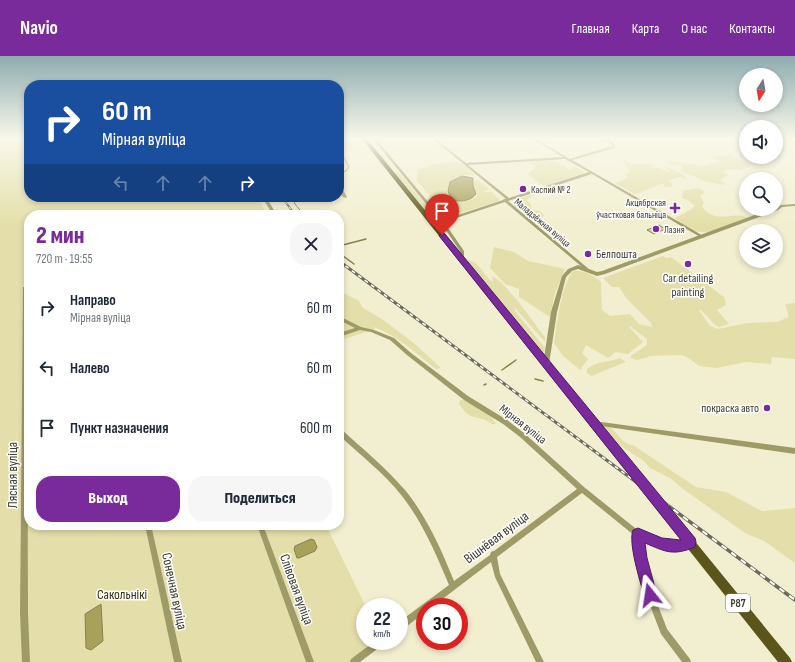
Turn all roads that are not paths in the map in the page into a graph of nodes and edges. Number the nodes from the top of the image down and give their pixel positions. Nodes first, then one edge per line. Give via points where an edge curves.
1 (387, 167) edge
2 (470, 167) edge
3 (581, 167) edge
4 (399, 169) joint
5 (390, 171) junction
6 (591, 173) junction
7 (507, 200) junction
8 (795, 205) edge
9 (783, 206) edge
10 (758, 216) edge
11 (442, 221) junction
12 (434, 224) junction
13 (703, 237) junction
14 (462, 260) junction
15 (579, 265) junction
16 (344, 320) edge
17 (360, 328) junction
18 (344, 333) edge
19 (546, 364) junction
20 (595, 424) junction
21 (344, 436) edge
22 (795, 451) edge
23 (582, 489) junction
24 (26, 530) edge
25 (149, 530) edge
26 (262, 530) edge
27 (638, 534) junction
28 (690, 542) junction
29 (493, 554) junction
30 (453, 586) junction
31 (437, 598) edge
32 (416, 614) edge
33 (408, 620) edge
34 (369, 650) edge
35 (26, 662) edge
36 (178, 662) edge
37 (310, 662) edge
38 (354, 662) edge
39 (540, 662) edge
40 (687, 662) edge
41 (786, 662) edge

1 - 5 main road, Р87
2 - 7 street, Маладзёжная вуліца
3 - 6 street
4 - 5 street
4 - 11 street
5 - 12 main road, Р87
6 - 7 street
6 - 13 street
7 - 11 street
7 - 15 street, Маладзёжная вуліца
8 - 9 street
10 - 13 street
11 - 12 street
11 - 14 street via 462,251
12 - 14 main road, Р87
13 - 15 street via 603,273 597,274
14 - 19 main road, Р87
15 - 19 street via 564,277 554,312
16 - 17 street, Мірная вуліца
17 - 18 street
17 - 23 street, Мірная вуліца via 372,330 392,339 466,398 505,422
19 - 20 main road, Р87
20 - 22 street
20 - 28 main road, Р87
21 - 30 street via 412,503 434,542
23 - 27 street, Мірная вуліца
23 - 29 street, Вішнёвая вуліца
24 - 35 street, Лясная вуліца
25 - 36 street, Сонечная вуліца
26 - 37 street, Слівовая вуліца
27 - 28 street, Мірная вуліца via 662,544 680,546
27 - 40 street via 650,595 664,631
28 - 41 main road, Р87
29 - 30 street, Вішнёвая вуліца
29 - 39 street via 497,575
30 - 31 street, Вішнёвая вуліца
32 - 33 street, Вішнёвая вуліца
34 - 38 street

